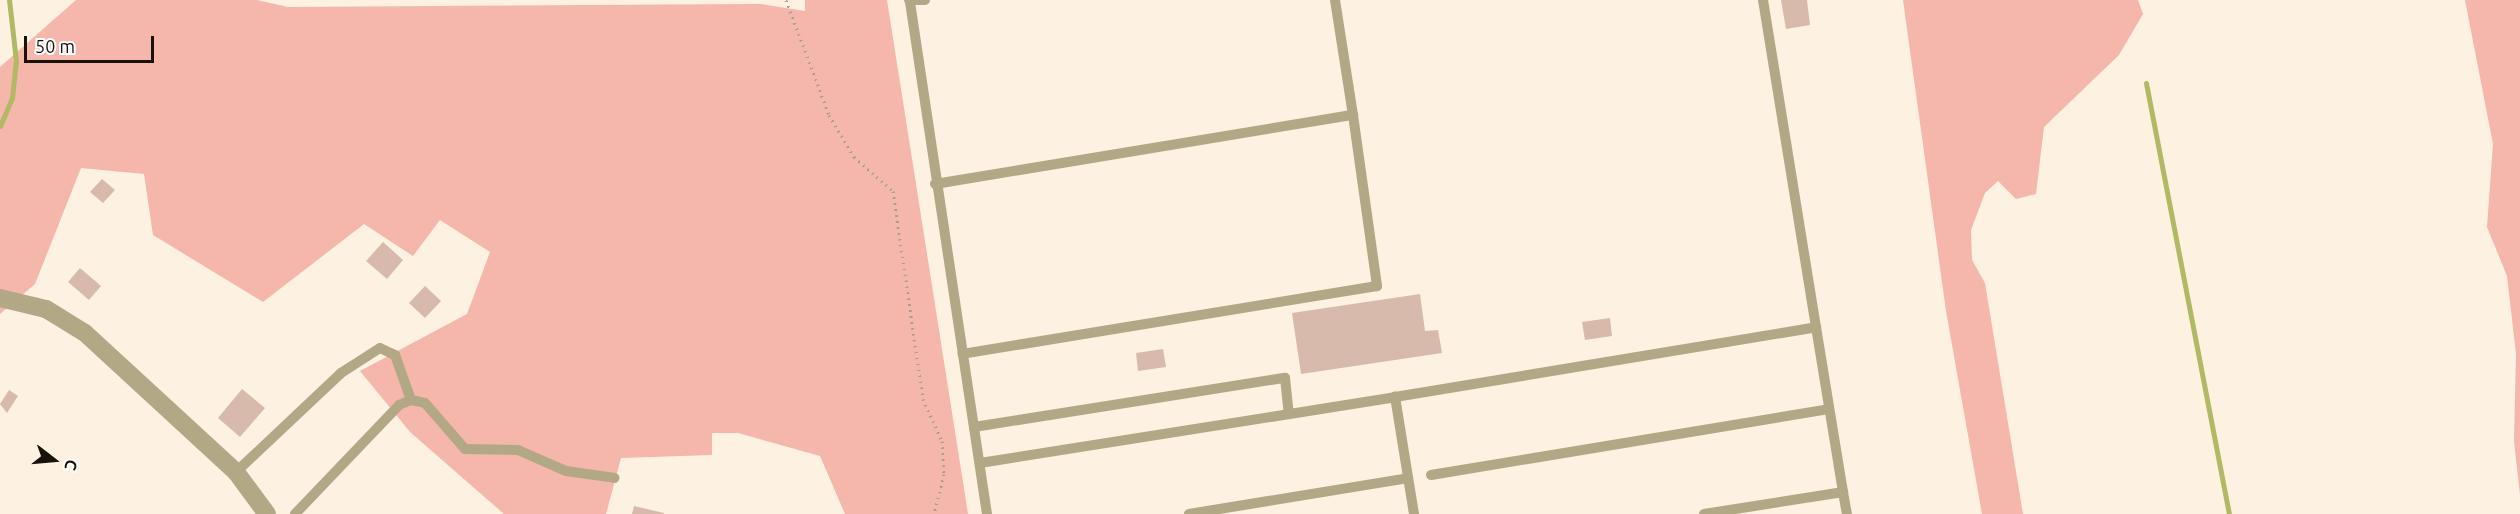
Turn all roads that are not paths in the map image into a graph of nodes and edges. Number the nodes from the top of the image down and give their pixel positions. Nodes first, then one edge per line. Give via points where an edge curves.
1 (925, 0) edge
2 (1335, 0) edge
3 (1763, 0) edge
4 (910, 1) edge
5 (1353, 115) junction
6 (935, 184) junction
7 (0, 298) edge
8 (1816, 327) junction
9 (963, 354) junction
10 (1395, 397) junction
11 (411, 400) junction
12 (1829, 409) junction
13 (1289, 414) junction
14 (974, 427) junction
15 (980, 463) junction
16 (236, 472) junction
17 (1431, 475) dead end
18 (615, 478) dead end
19 (1408, 478) junction
20 (1844, 492) junction
21 (267, 514) edge
22 (295, 514) edge
23 (987, 514) edge
24 (1189, 514) edge
25 (1414, 514) edge
26 (1704, 514) edge
27 (1847, 514) edge

1 - 4 lane
2 - 5 lane
3 - 8 lane
4 - 6 lane
5 - 6 lane
5 - 9 lane via 1377,286
6 - 9 lane
7 - 16 street via 46,309 86,333
8 - 10 lane
8 - 12 lane
9 - 14 lane
10 - 13 lane
10 - 19 lane
11 - 16 lane via 395,355 380,348 341,373
11 - 18 lane via 425,403 465,449 518,450 566,471
11 - 22 lane via 399,405
12 - 17 lane
12 - 20 lane
13 - 14 lane via 1285,378
13 - 15 lane
14 - 15 lane
15 - 23 lane
16 - 21 street
19 - 24 lane
19 - 25 lane
20 - 26 lane
20 - 27 lane

